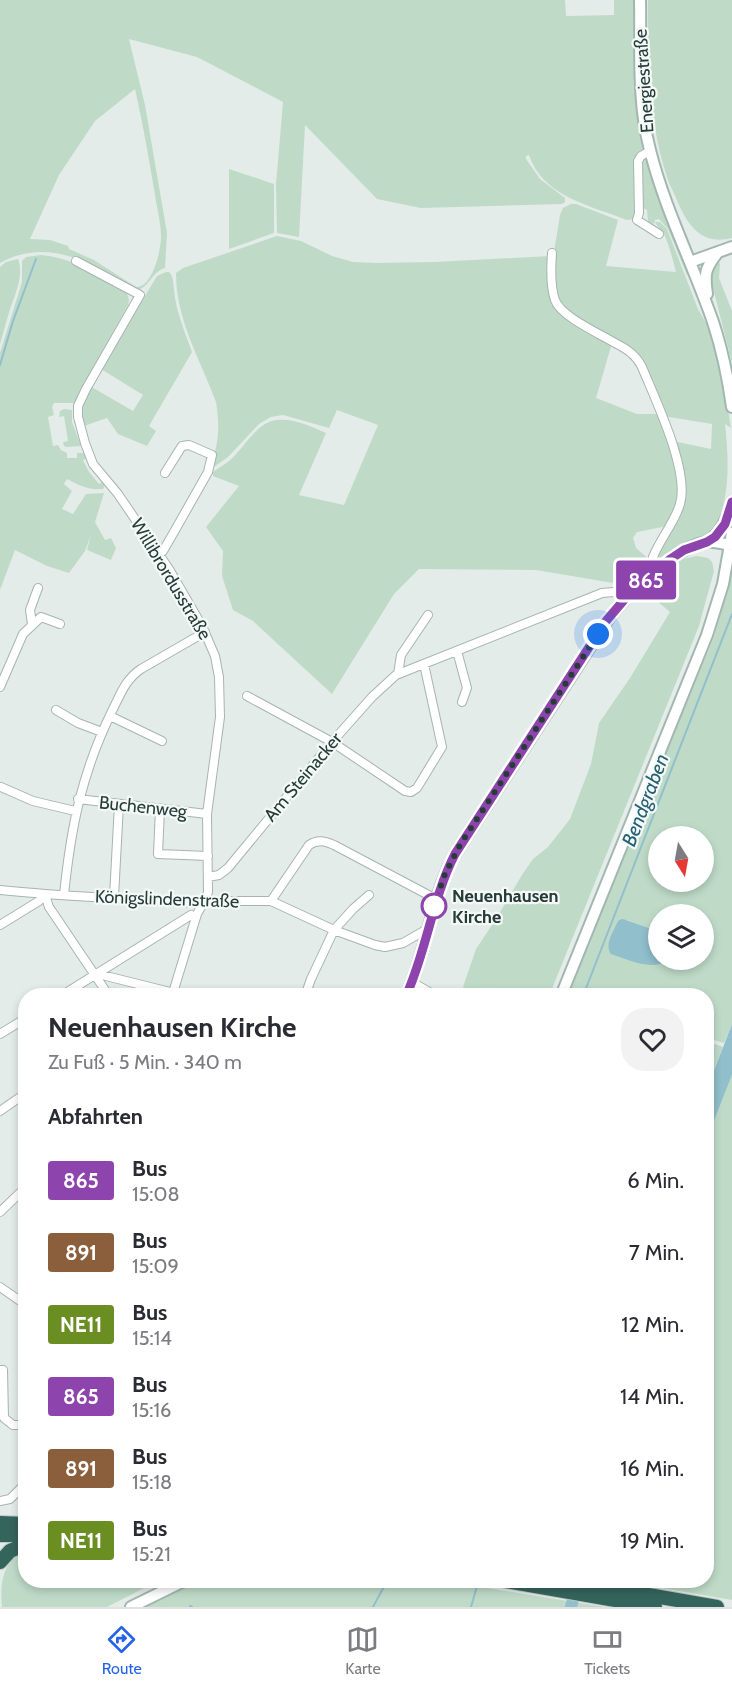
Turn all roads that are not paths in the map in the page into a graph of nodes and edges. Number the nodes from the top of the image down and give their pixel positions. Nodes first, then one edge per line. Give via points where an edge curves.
1 (640, 0) edge
2 (650, 151) junction
3 (659, 234) dead end
4 (732, 247) edge
5 (718, 252) junction
6 (552, 253) dead end
7 (76, 261) dead end
8 (690, 262) junction
9 (712, 321) junction
10 (732, 406) edge
11 (165, 473) dead end
12 (732, 502) edge
13 (732, 533) edge
14 (707, 542) junction
15 (730, 545) junction
16 (159, 554) junction
17 (655, 572) junction
18 (38, 588) dead end
19 (627, 597) junction
20 (428, 615) dead end
21 (32, 624) junction
22 (60, 624) dead end
23 (205, 632) junction
24 (457, 651) junction
25 (424, 664) junction
26 (398, 674) junction
27 (0, 687) edge
28 (248, 696) dead end
29 (462, 702) dead end
30 (56, 710) dead end
31 (110, 716) junction
32 (102, 732) junction
33 (162, 741) dead end
34 (332, 742) junction
35 (2, 787) edge
36 (78, 800) junction
37 (119, 804) junction
38 (160, 809) junction
39 (75, 811) junction
40 (207, 814) junction
41 (208, 856) junction
42 (208, 877) junction
43 (0, 890) edge
44 (45, 895) junction
45 (64, 896) junction
46 (369, 896) dead end
47 (114, 897) junction
48 (436, 898) junction
49 (205, 901) junction
50 (271, 901) junction
51 (191, 915) dead end
52 (0, 925) edge
53 (429, 928) junction
54 (334, 930) junction
55 (95, 975) junction
56 (412, 982) junction
57 (74, 988) edge
58 (104, 988) edge
59 (150, 988) edge
60 (174, 988) edge
61 (309, 988) edge
62 (409, 988) edge
63 (422, 988) edge
64 (564, 988) edge
65 (18, 1023) edge
66 (0, 1034) edge
67 (18, 1099) edge
68 (0, 1111) edge
69 (18, 1195) edge
70 (0, 1212) edge
71 (0, 1287) edge
72 (18, 1299) edge
73 (0, 1370) edge
74 (18, 1425) edge
75 (18, 1491) edge
76 (0, 1501) edge
77 (0, 1523) edge
78 (18, 1524) edge
79 (0, 1535) edge
80 (18, 1535) edge
81 (18, 1548) edge
82 (0, 1562) edge
83 (170, 1588) edge
84 (578, 1588) edge
85 (597, 1591) junction
86 (131, 1607) edge
87 (655, 1607) edge
88 (717, 1607) edge

1 - 2 main road, Energiestraße via 641,92
2 - 3 street via 638,161 637,220
2 - 8 main road, Energiestraße
4 - 5 main road
5 - 8 main road
5 - 9 main road via 705,274
6 - 17 street via 556,303 565,313 637,358 675,452 681,499 654,555
7 - 16 street, Willibrordusstraße via 140,295 88,385 78,413 93,464
8 - 9 main road, Energiestraße
9 - 10 main road
11 - 16 street via 182,446 212,455 207,472
12 - 14 main road via 723,527
13 - 15 main road
14 - 15 main road
14 - 17 main road via 679,553
15 - 64 main road via 704,645
16 - 23 street, Willibrordusstraße
17 - 19 main road
18 - 21 street via 30,610
19 - 24 street, Am Steinacker via 602,593
19 - 48 main road via 606,621 460,845
20 - 26 street via 401,655
21 - 22 street via 41,616
21 - 27 street via 23,634
23 - 31 street via 133,675
23 - 40 street, Willibrordusstraße via 218,670 220,706
24 - 25 street, Am Steinacker
24 - 29 street via 467,688
25 - 26 street, Am Steinacker
25 - 34 street via 442,747 417,788 410,792 403,789
26 - 34 street, Am Steinacker
28 - 34 street
30 - 32 street
31 - 32 street
31 - 33 street
32 - 36 street
34 - 42 street, Am Steinacker via 228,868
35 - 39 street via 33,801
36 - 37 street, Buchenweg
36 - 39 street
37 - 38 street, Buchenweg
37 - 47 street
38 - 40 street, Buchenweg
38 - 41 street via 158,854
39 - 45 street
40 - 41 street, Willibrordusstraße
41 - 42 street, Willibrordusstraße
42 - 49 street, Willibrordusstraße
43 - 44 street, Königslindenstraße
44 - 45 street, Königslindenstraße
44 - 52 street
44 - 55 street
45 - 47 street, Königslindenstraße
46 - 54 street
47 - 49 street, Königslindenstraße
48 - 50 street via 330,843 319,841 306,849
48 - 53 main road
49 - 50 street, Königslindenstraße
49 - 60 street, Willibrordusstraße
50 - 54 street, Königslindenstraße
51 - 55 street
53 - 54 street, Königslindenstraße via 389,947
53 - 56 main road
54 - 61 street
55 - 57 street
55 - 58 street
55 - 59 street
56 - 62 main road
56 - 63 street
65 - 66 street
67 - 68 street
69 - 70 street
71 - 72 street
73 - 74 street via 4,1418
75 - 76 street
77 - 78 highway
79 - 80 highway
81 - 82 highway
83 - 86 main road
84 - 85 highway
85 - 87 highway
85 - 88 highway

